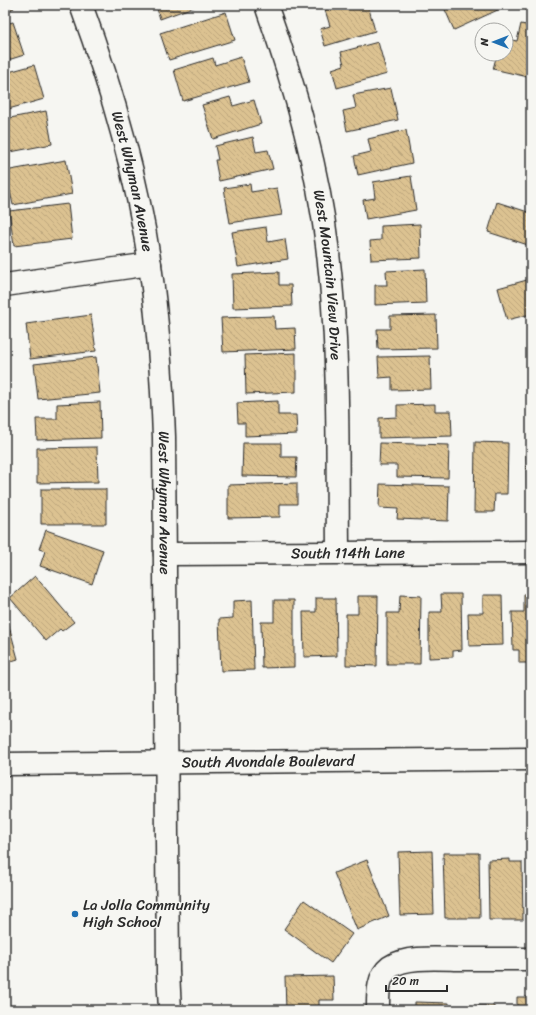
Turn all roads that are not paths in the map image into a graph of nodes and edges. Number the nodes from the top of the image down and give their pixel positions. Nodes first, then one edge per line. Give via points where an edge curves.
1 (81, 5) edge
2 (266, 5) edge
3 (150, 264) junction
4 (5, 285) edge
5 (338, 552) junction
6 (531, 552) edge
7 (164, 554) junction
8 (531, 759) edge
9 (166, 762) junction
10 (5, 764) edge
11 (531, 959) edge
12 (170, 1010) edge
13 (378, 1010) edge

1 - 3 street, West Whyman Avenue via 112,96 127,152
2 - 5 street, West Mountain View Drive via 304,122 327,244 337,367
3 - 4 street
3 - 7 street, West Whyman Avenue via 162,393
5 - 6 street, South 114th Lane
5 - 7 street, South 114th Lane
7 - 9 street, West Whyman Avenue
8 - 9 street, South Avondale Boulevard
9 - 10 street, South Avondale Boulevard
9 - 12 street, West Whyman Avenue
11 - 13 street via 419,960 398,964 390,968 379,985

